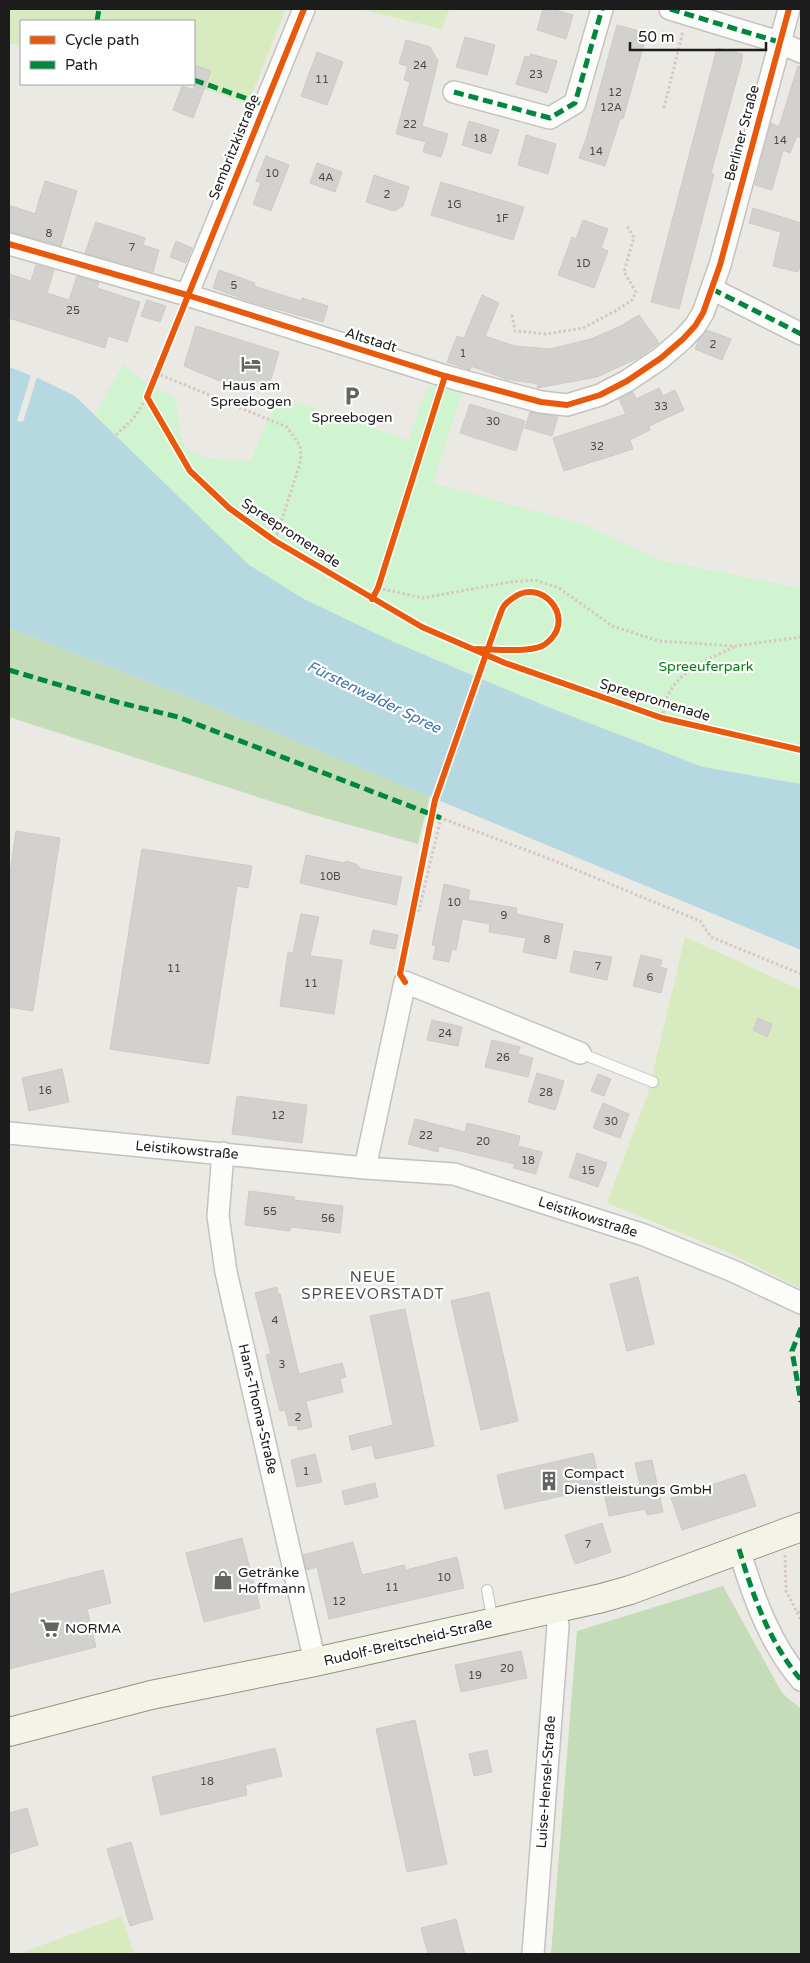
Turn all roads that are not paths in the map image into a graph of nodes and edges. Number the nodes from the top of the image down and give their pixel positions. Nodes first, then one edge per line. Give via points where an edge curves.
1 (304, 9) edge
2 (602, 9) edge
3 (789, 9) edge
4 (679, 12) edge
5 (779, 42) junction
6 (801, 52) edge
7 (454, 92) dead end
8 (9, 244) edge
9 (712, 289) junction
10 (187, 295) junction
11 (801, 334) edge
12 (580, 1053) joint
13 (653, 1082) dead end
14 (9, 1133) edge
15 (223, 1153) junction
16 (365, 1168) junction
17 (801, 1303) edge
18 (793, 1530) edge
19 (739, 1549) junction
20 (487, 1590) dead end
21 (555, 1609) junction
22 (493, 1623) junction
23 (315, 1662) junction
24 (801, 1680) edge
25 (9, 1732) edge
26 (533, 1954) edge

1 - 10 street, Sembritzkistraße
2 - 7 street via 576,103 550,118
3 - 5 street, Berliner Straße
4 - 5 street
5 - 6 street
5 - 9 street, Berliner Straße
8 - 10 street, Altstadt
9 - 10 street, Altstadt via 695,326 661,358 600,396 567,405 541,402 445,376
9 - 11 street
12 - 13 lane
12 - 16 street via 405,982
14 - 15 street, Leistikowstraße
15 - 16 street, Leistikowstraße
15 - 23 street, Hans-Thoma-Straße via 218,1216 226,1272
16 - 17 street, Leistikowstraße via 454,1174 644,1234
18 - 19 main road, Rudolf-Breitscheid-Straße
19 - 21 main road, Rudolf-Breitscheid-Straße via 630,1590
19 - 24 street via 772,1638
20 - 22 lane
21 - 22 main road, Rudolf-Breitscheid-Straße
21 - 26 street, Luise-Hensel-Straße via 558,1626
22 - 23 main road, Rudolf-Breitscheid-Straße
23 - 25 main road, Rudolf-Breitscheid-Straße via 151,1695

